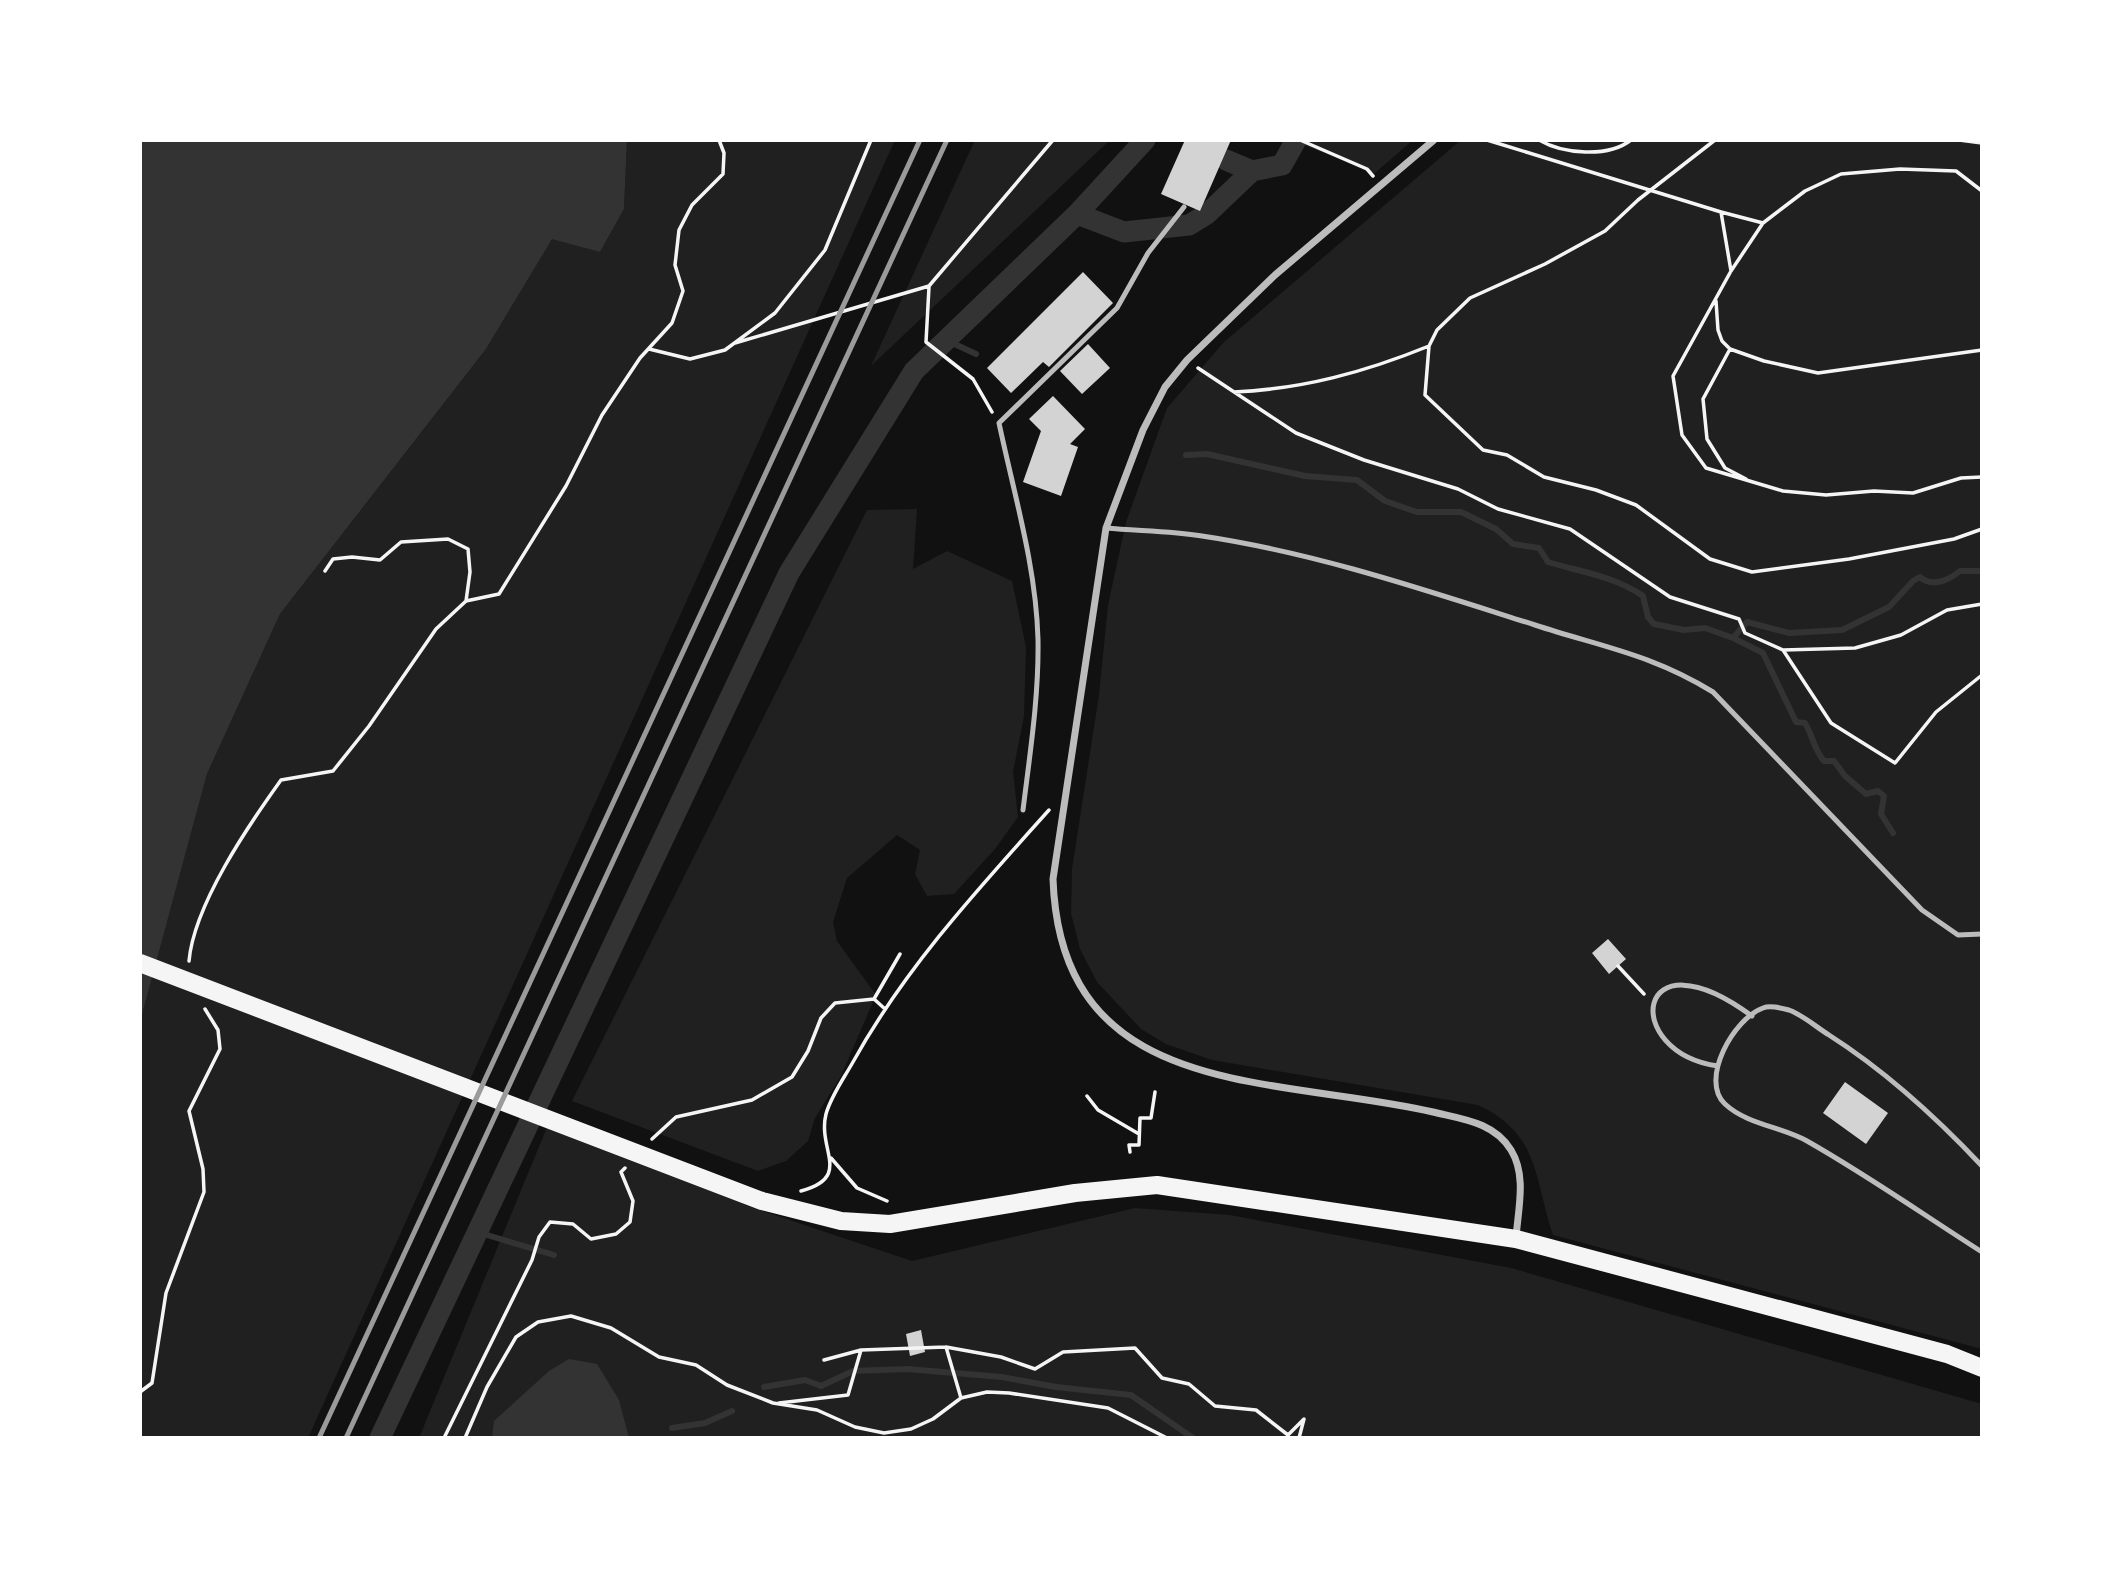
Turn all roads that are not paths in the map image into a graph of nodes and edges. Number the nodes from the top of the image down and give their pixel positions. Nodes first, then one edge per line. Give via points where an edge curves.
1 (1434, 140) edge
2 (1184, 208) dead end
3 (1106, 528) junction
4 (1023, 810) dead end
5 (1982, 934) edge
6 (140, 962) edge
7 (1752, 1016) junction
8 (1718, 1066) junction
9 (1982, 1166) edge
10 (1516, 1238) junction
11 (1982, 1252) edge
12 (1982, 1368) edge

1 - 3 street via 1275,275 1187,360 1165,387 1143,430
2 - 4 lane via 1148,253 1117,308 999,423 1032,571 1038,638
3 - 5 lane via 1199,535 1285,551 1622,649 1677,670 1713,692 1922,910 1958,935
3 - 10 street via 1053,879 1059,933 1085,994 1118,1031 1170,1062 1483,1124 1500,1135 1519,1168
6 - 10 main road via 762,1202 841,1221 919,1221 1075,1193 1157,1185
7 - 8 lane via 1735,1030
7 - 8 lane via 1722,995 1691,986 1665,988 1654,996 1651,1010 1657,1026 1675,1049
7 - 9 lane via 1762,1008 1791,1011 1868,1060 1936,1117
8 - 11 lane via 1716,1091 1735,1112 1805,1140
10 - 12 main road via 1947,1354

